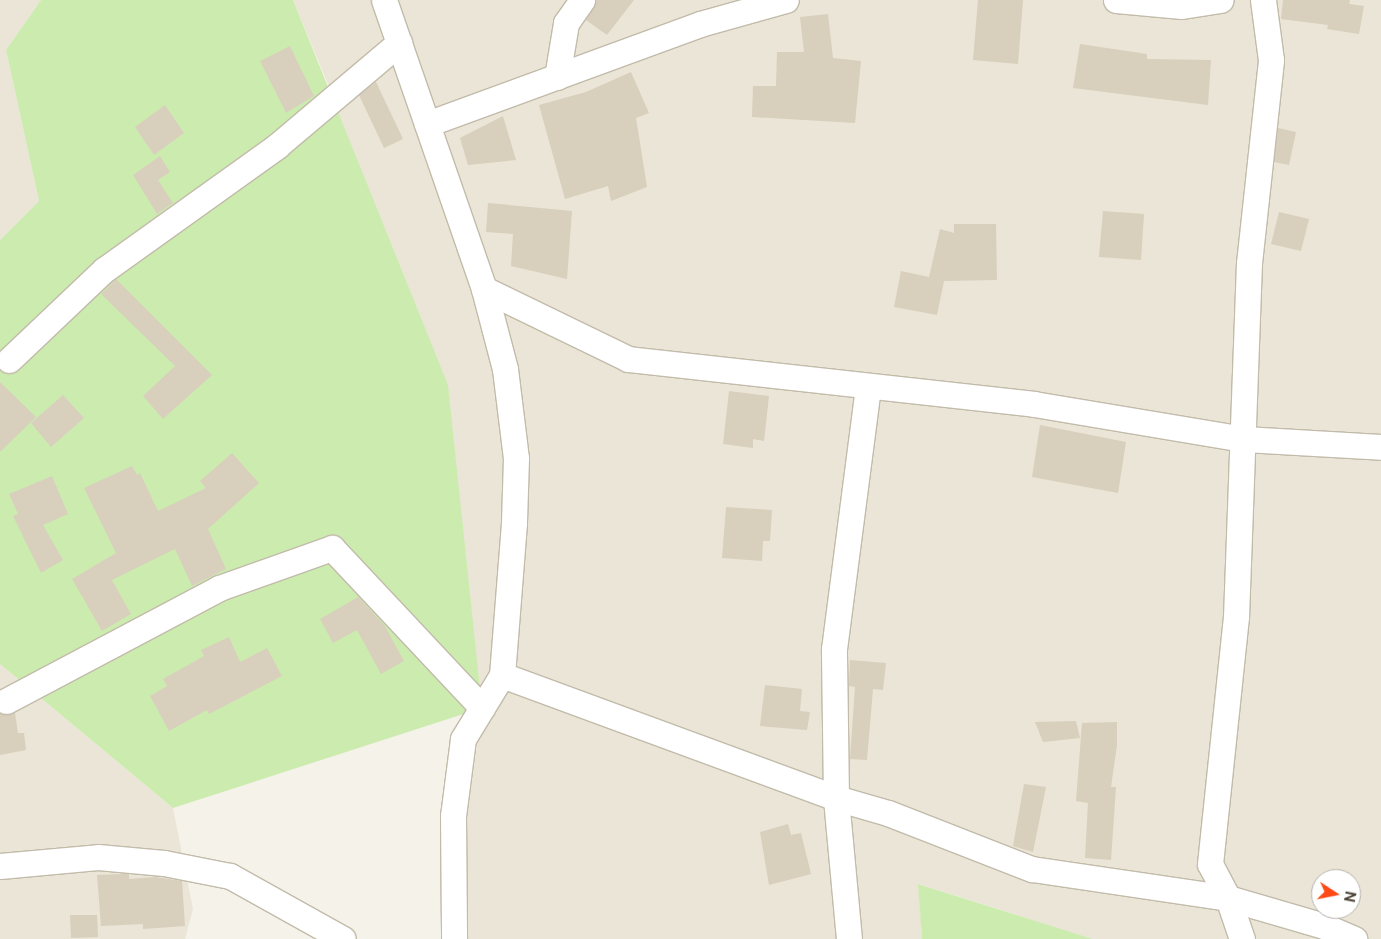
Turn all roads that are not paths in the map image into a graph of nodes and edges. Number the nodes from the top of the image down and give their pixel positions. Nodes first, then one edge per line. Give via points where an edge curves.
1 (384, 0) edge
2 (582, 0) edge
3 (786, 0) edge
4 (1116, 0) edge
5 (1221, 0) edge
6 (1263, 0) edge
7 (399, 43) junction
8 (557, 77) junction
9 (427, 124) junction
10 (484, 289) junction
11 (10, 360) dead end
12 (868, 388) junction
13 (1244, 439) junction
14 (1381, 447) edge
15 (502, 675) junction
16 (6, 701) dead end
17 (482, 708) junction
18 (836, 798) junction
19 (0, 866) edge
20 (1228, 898) junction
21 (343, 939) edge
22 (454, 939) edge
23 (849, 939) edge
24 (1242, 939) edge
25 (1354, 939) edge

1 - 7 street
2 - 8 street via 566,23
3 - 8 street via 700,24
4 - 5 street via 1182,6
6 - 13 street via 1271,60 1249,262
7 - 9 street
7 - 11 street via 277,146 104,270
8 - 9 street
9 - 10 street
10 - 12 street via 628,359
10 - 15 street via 505,369 516,458
12 - 13 street via 1034,404
12 - 18 street via 834,649
13 - 14 street
13 - 20 street via 1236,617 1210,864
15 - 17 street
15 - 18 street
16 - 17 street via 219,588 332,548
17 - 22 street via 463,739 453,816
18 - 20 street via 888,813 1032,870
18 - 23 street
19 - 21 street via 98,857 164,862 230,876
20 - 24 street
20 - 25 street via 1324,926

